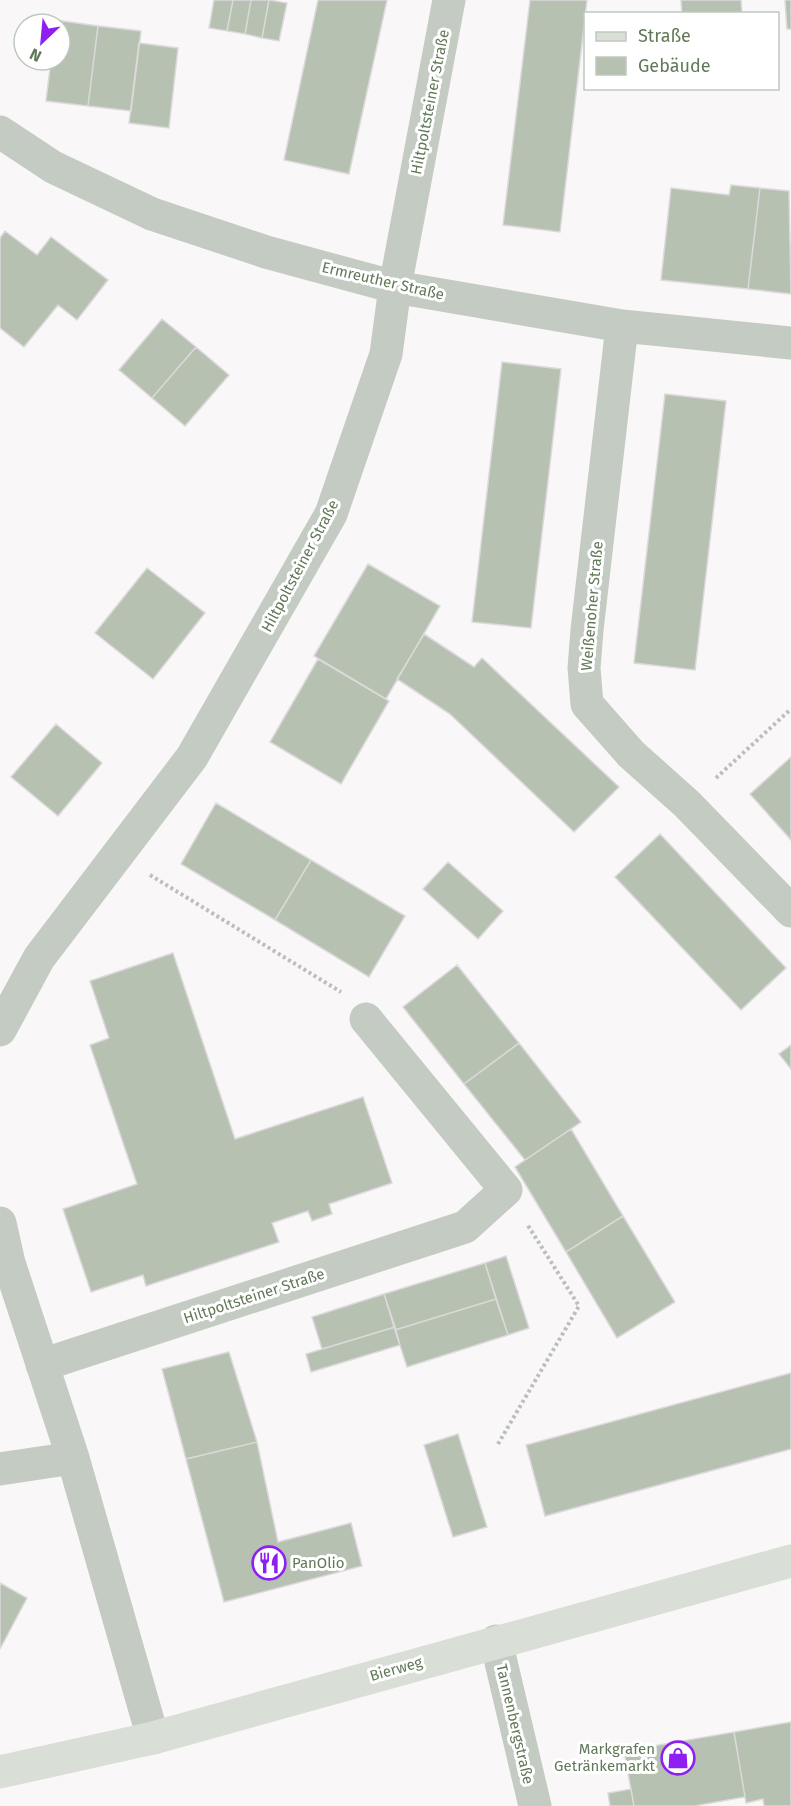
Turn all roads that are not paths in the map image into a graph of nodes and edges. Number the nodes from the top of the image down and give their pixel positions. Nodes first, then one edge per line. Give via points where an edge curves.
1 (449, 0) edge
2 (0, 132) edge
3 (395, 287) junction
4 (622, 326) junction
5 (791, 343) edge
6 (791, 911) edge
7 (366, 1019) road end
8 (0, 1030) edge
9 (0, 1223) edge
10 (42, 1365) junction
11 (73, 1458) junction
12 (0, 1469) edge
13 (791, 1561) edge
14 (496, 1641) junction
15 (153, 1738) junction
16 (0, 1772) edge
17 (535, 1806) edge

1 - 3 street, Hiltpoltsteiner Straße
2 - 3 street, Ermreuther Straße via 53,167 152,214 266,252
3 - 4 street, Ermreuther Straße
3 - 8 street, Hiltpoltsteiner Straße via 386,354 331,514 192,757 39,958
4 - 5 street, Ermreuther Straße
4 - 6 street, Weißenoher Straße via 587,630 584,668 588,704 632,754 687,804
7 - 10 street, Hiltpoltsteiner Straße via 506,1190 465,1227
9 - 10 street
10 - 11 street
11 - 12 street
11 - 15 street
13 - 14 main road, Bierweg
14 - 15 main road, Bierweg
14 - 17 street, Tannenbergstraße
15 - 16 main road, Bierweg

